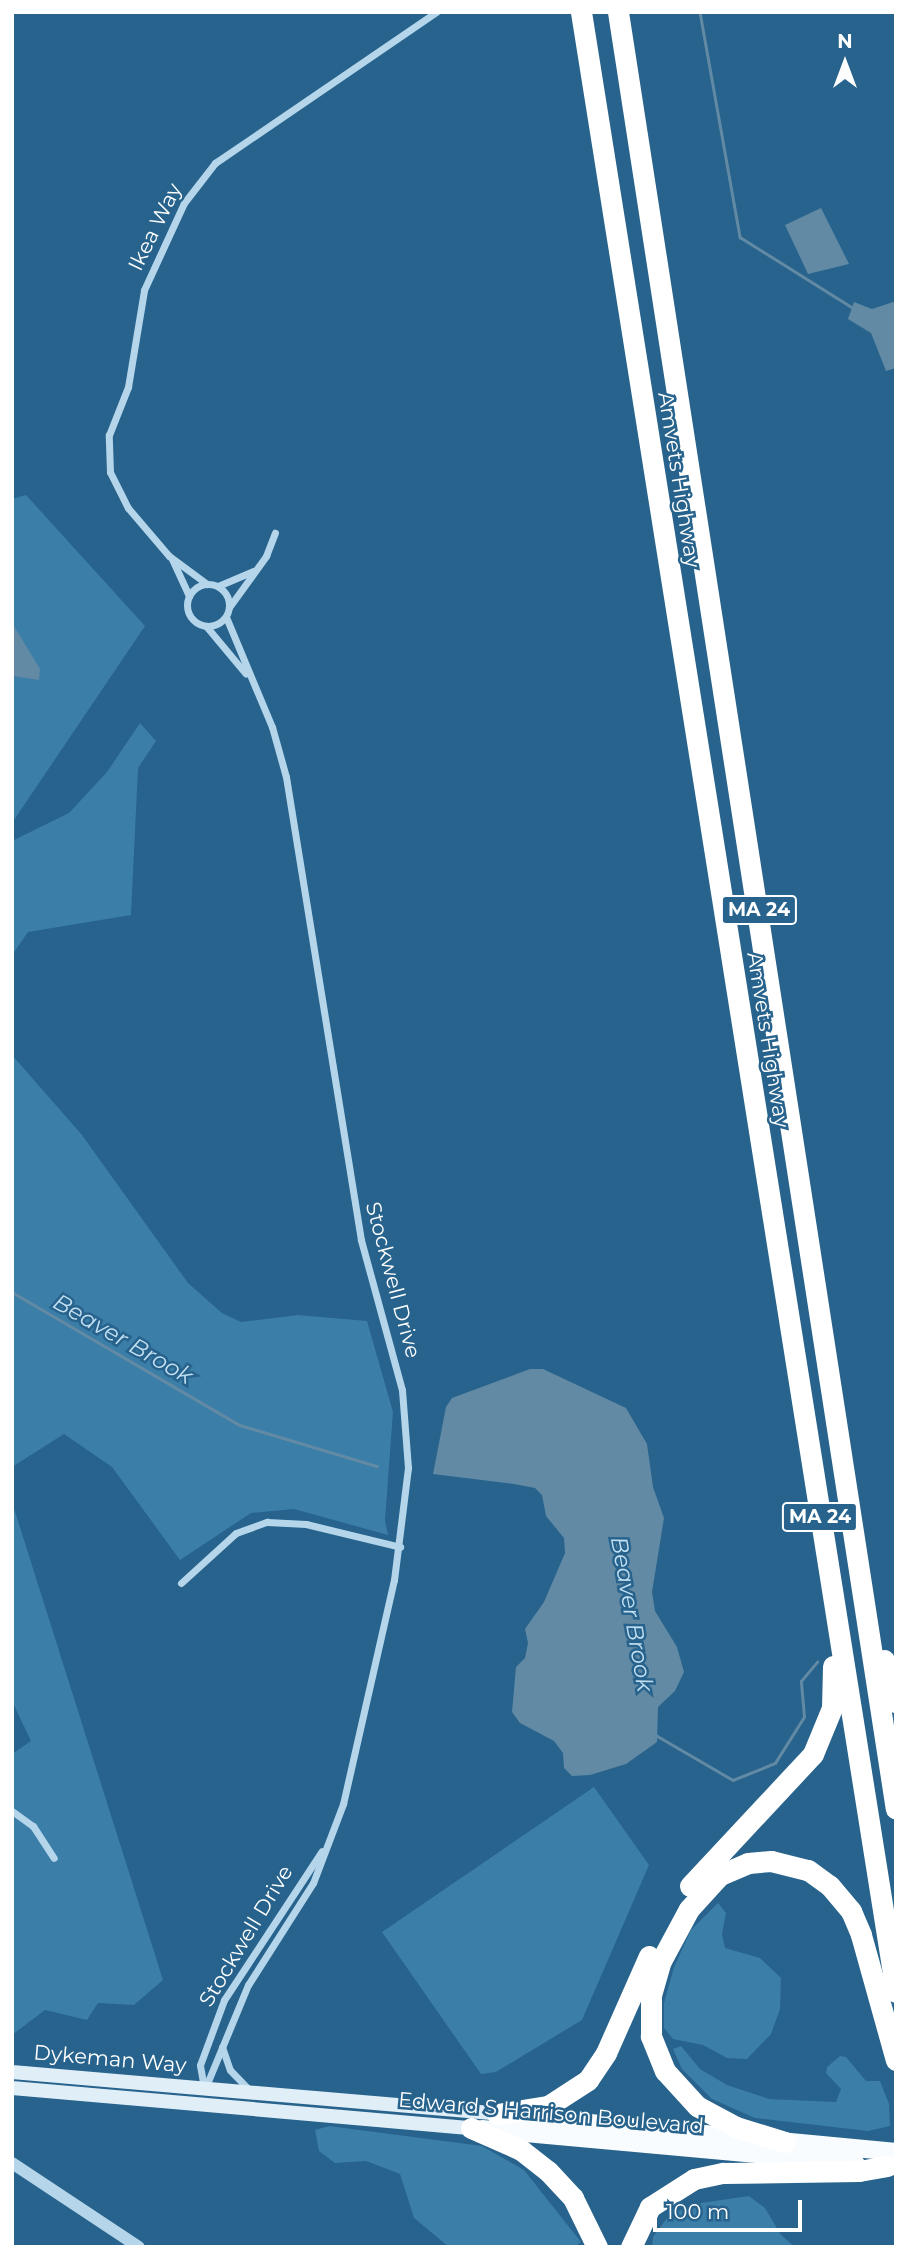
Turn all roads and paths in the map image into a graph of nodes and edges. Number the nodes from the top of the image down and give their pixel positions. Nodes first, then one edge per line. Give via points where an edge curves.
1 (436, 12) edge
2 (580, 12) edge
3 (618, 12) edge
4 (275, 533) dead end
5 (169, 556) junction
6 (255, 571) junction
7 (207, 584) junction
8 (218, 586) junction
9 (189, 596) junction
10 (230, 606) junction
11 (226, 617) junction
12 (206, 626) junction
13 (251, 680) junction
14 (400, 1547) junction
15 (181, 1583) dead end
16 (837, 1616) junction
17 (867, 1630) junction
18 (896, 1702) edge
19 (896, 1809) edge
20 (12, 1811) edge
21 (324, 1848) junction
22 (54, 1857) dead end
23 (896, 1992) edge
24 (222, 2046) junction
25 (896, 2060) edge
26 (12, 2071) edge
27 (12, 2088) edge
28 (204, 2088) junction
29 (251, 2091) junction
30 (202, 2105) junction
31 (497, 2114) junction
32 (471, 2128) junction
33 (785, 2142) junction
34 (891, 2159) edge
35 (12, 2163) edge
36 (139, 2247) edge
37 (597, 2247) edge
38 (631, 2247) edge

1 - 5 street, Ikea Way via 222,157 198,181 176,218 140,302 131,370 108,447 118,494
2 - 16 highway, Amvets Highway / MA 24
3 - 17 highway, Amvets Highway / MA 24
4 - 6 street
5 - 7 street, Ikea Way
5 - 9 street, Ikea Way
6 - 8 street
6 - 10 street
7 - 8 street
7 - 9 street
8 - 10 street via 227,594
9 - 12 street via 190,616
10 - 11 street
11 - 12 street
11 - 13 street, Stockwell Drive
12 - 13 street, Stockwell Drive
13 - 14 street, Stockwell Drive via 272,727 286,777 361,1240 405,1406 408,1468
14 - 15 street via 306,1524 267,1522 236,1533
14 - 21 street, Stockwell Drive via 350,1782
16 - 23 highway, Amvets Highway / MA 24
16 - 31 highway via 832,1708 813,1754 705,1868 672,1912 601,2062 588,2080 548,2106
17 - 18 highway via 884,1660
17 - 19 highway, Amvets Highway / MA 24
20 - 22 street via 33,1826
21 - 24 street, Stockwell Drive via 313,1883 248,1985
21 - 28 street, Stockwell Drive via 224,2000 200,2065
24 - 28 street, Stockwell Drive
24 - 29 street via 229,2070
25 - 33 highway via 861,1935 831,1886 808,1870 771,1861 748,1863 720,1875 689,1909 661,1961 651,1995 651,2036 665,2071 697,2106 736,2127
26 - 28 main road, Dykeman Way
27 - 30 main road, Dykeman Way
28 - 29 main road, Edward S Harrison Boulevard
28 - 30 street, Stockwell Drive
29 - 31 main road, Edward S Harrison Boulevard
30 - 32 main road, Edward S Harrison Boulevard
31 - 33 main road, Edward S Harrison Boulevard
32 - 34 main road, Edward S Harrison Boulevard
32 - 37 highway via 521,2150 548,2171 573,2198
33 - 34 main road, Edward S Harrison Boulevard
34 - 38 highway via 859,2171 723,2173 694,2179 650,2207
35 - 36 street

